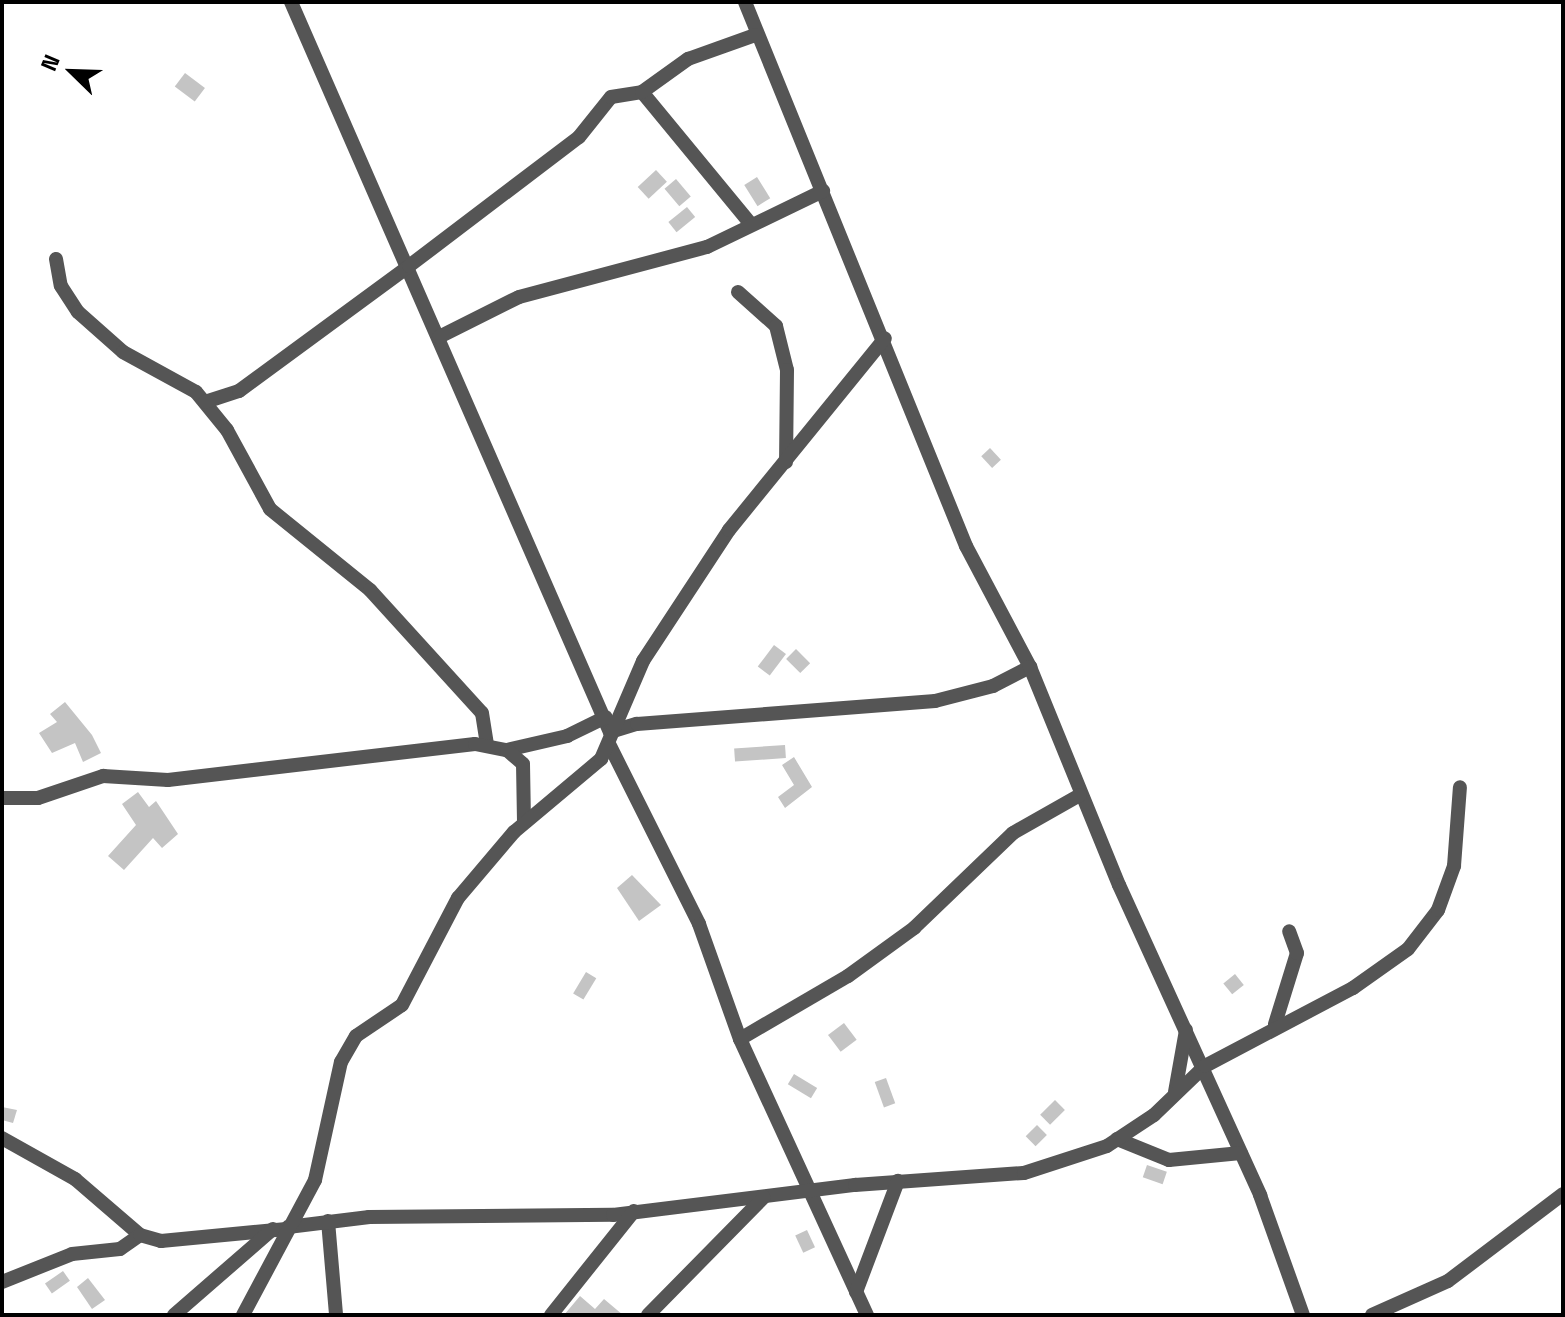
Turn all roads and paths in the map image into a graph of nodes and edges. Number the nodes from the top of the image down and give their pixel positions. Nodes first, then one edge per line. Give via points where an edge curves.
1 (291, 2) edge
2 (745, 2) edge
3 (755, 35) junction
4 (642, 92) junction
5 (823, 191) junction
6 (750, 223) junction
7 (56, 259) dead end
8 (409, 266) junction
9 (738, 292) dead end
10 (439, 337) junction
11 (885, 338) junction
12 (205, 402) junction
13 (786, 462) junction
14 (1030, 667) junction
15 (609, 732) junction
16 (487, 745) junction
17 (507, 750) junction
18 (1460, 787) dead end
19 (1080, 795) junction
20 (2, 798) edge
21 (524, 821) junction
22 (1289, 931) dead end
23 (1275, 1024) junction
24 (1186, 1029) junction
25 (740, 1039) junction
26 (1205, 1066) junction
27 (1172, 1096) junction
28 (2, 1138) edge
29 (1117, 1139) junction
30 (1241, 1153) junction
31 (898, 1181) junction
32 (811, 1191) junction
33 (1563, 1194) edge
34 (764, 1197) junction
35 (634, 1211) junction
36 (328, 1221) junction
37 (282, 1229) junction
38 (140, 1235) junction
39 (2, 1282) edge
40 (856, 1292) junction
41 (174, 1315) edge
42 (243, 1315) edge
43 (336, 1315) edge
44 (551, 1315) edge
45 (648, 1315) edge
46 (867, 1315) edge
47 (1303, 1315) edge
48 (1372, 1315) edge

1 - 8 street via 349,144
2 - 3 street
3 - 4 street via 699,53
3 - 5 street
4 - 6 street
4 - 8 street via 611,97 579,137
5 - 6 street
5 - 11 street
6 - 10 street via 707,247 519,297
7 - 12 street via 61,286 102,337
8 - 10 street
8 - 12 street via 239,391
9 - 13 street via 776,326 787,370
10 - 15 street
11 - 13 street
11 - 14 street via 966,546
12 - 16 street via 270,509 370,590 482,713
13 - 15 street via 729,530 643,661
14 - 15 street via 993,686 935,701 637,724
14 - 19 street
15 - 17 street
15 - 21 street via 589,773
15 - 25 street via 699,924
16 - 17 street
16 - 20 street via 347,755 168,780 103,776 38,798
17 - 21 street via 523,764
18 - 23 street via 1454,866 1428,926 1353,988
19 - 24 street
19 - 25 street via 1013,833 914,928 848,976
21 - 37 street via 458,898 402,1005 371,1021 346,1050 315,1180
22 - 23 street via 1297,953
23 - 26 street
24 - 26 street
24 - 27 street
25 - 32 street
26 - 27 street
26 - 30 street
27 - 29 street
28 - 38 street via 75,1179
29 - 30 street via 1169,1160
29 - 31 street via 1024,1173
30 - 47 street
31 - 32 street
31 - 40 street
32 - 34 street
32 - 40 street
33 - 48 street via 1448,1281
34 - 35 street
34 - 45 street
35 - 36 street
35 - 44 street
36 - 37 street
36 - 43 street
37 - 38 street via 161,1241
37 - 41 street
37 - 42 street
38 - 39 street via 120,1249 72,1254
40 - 46 street

